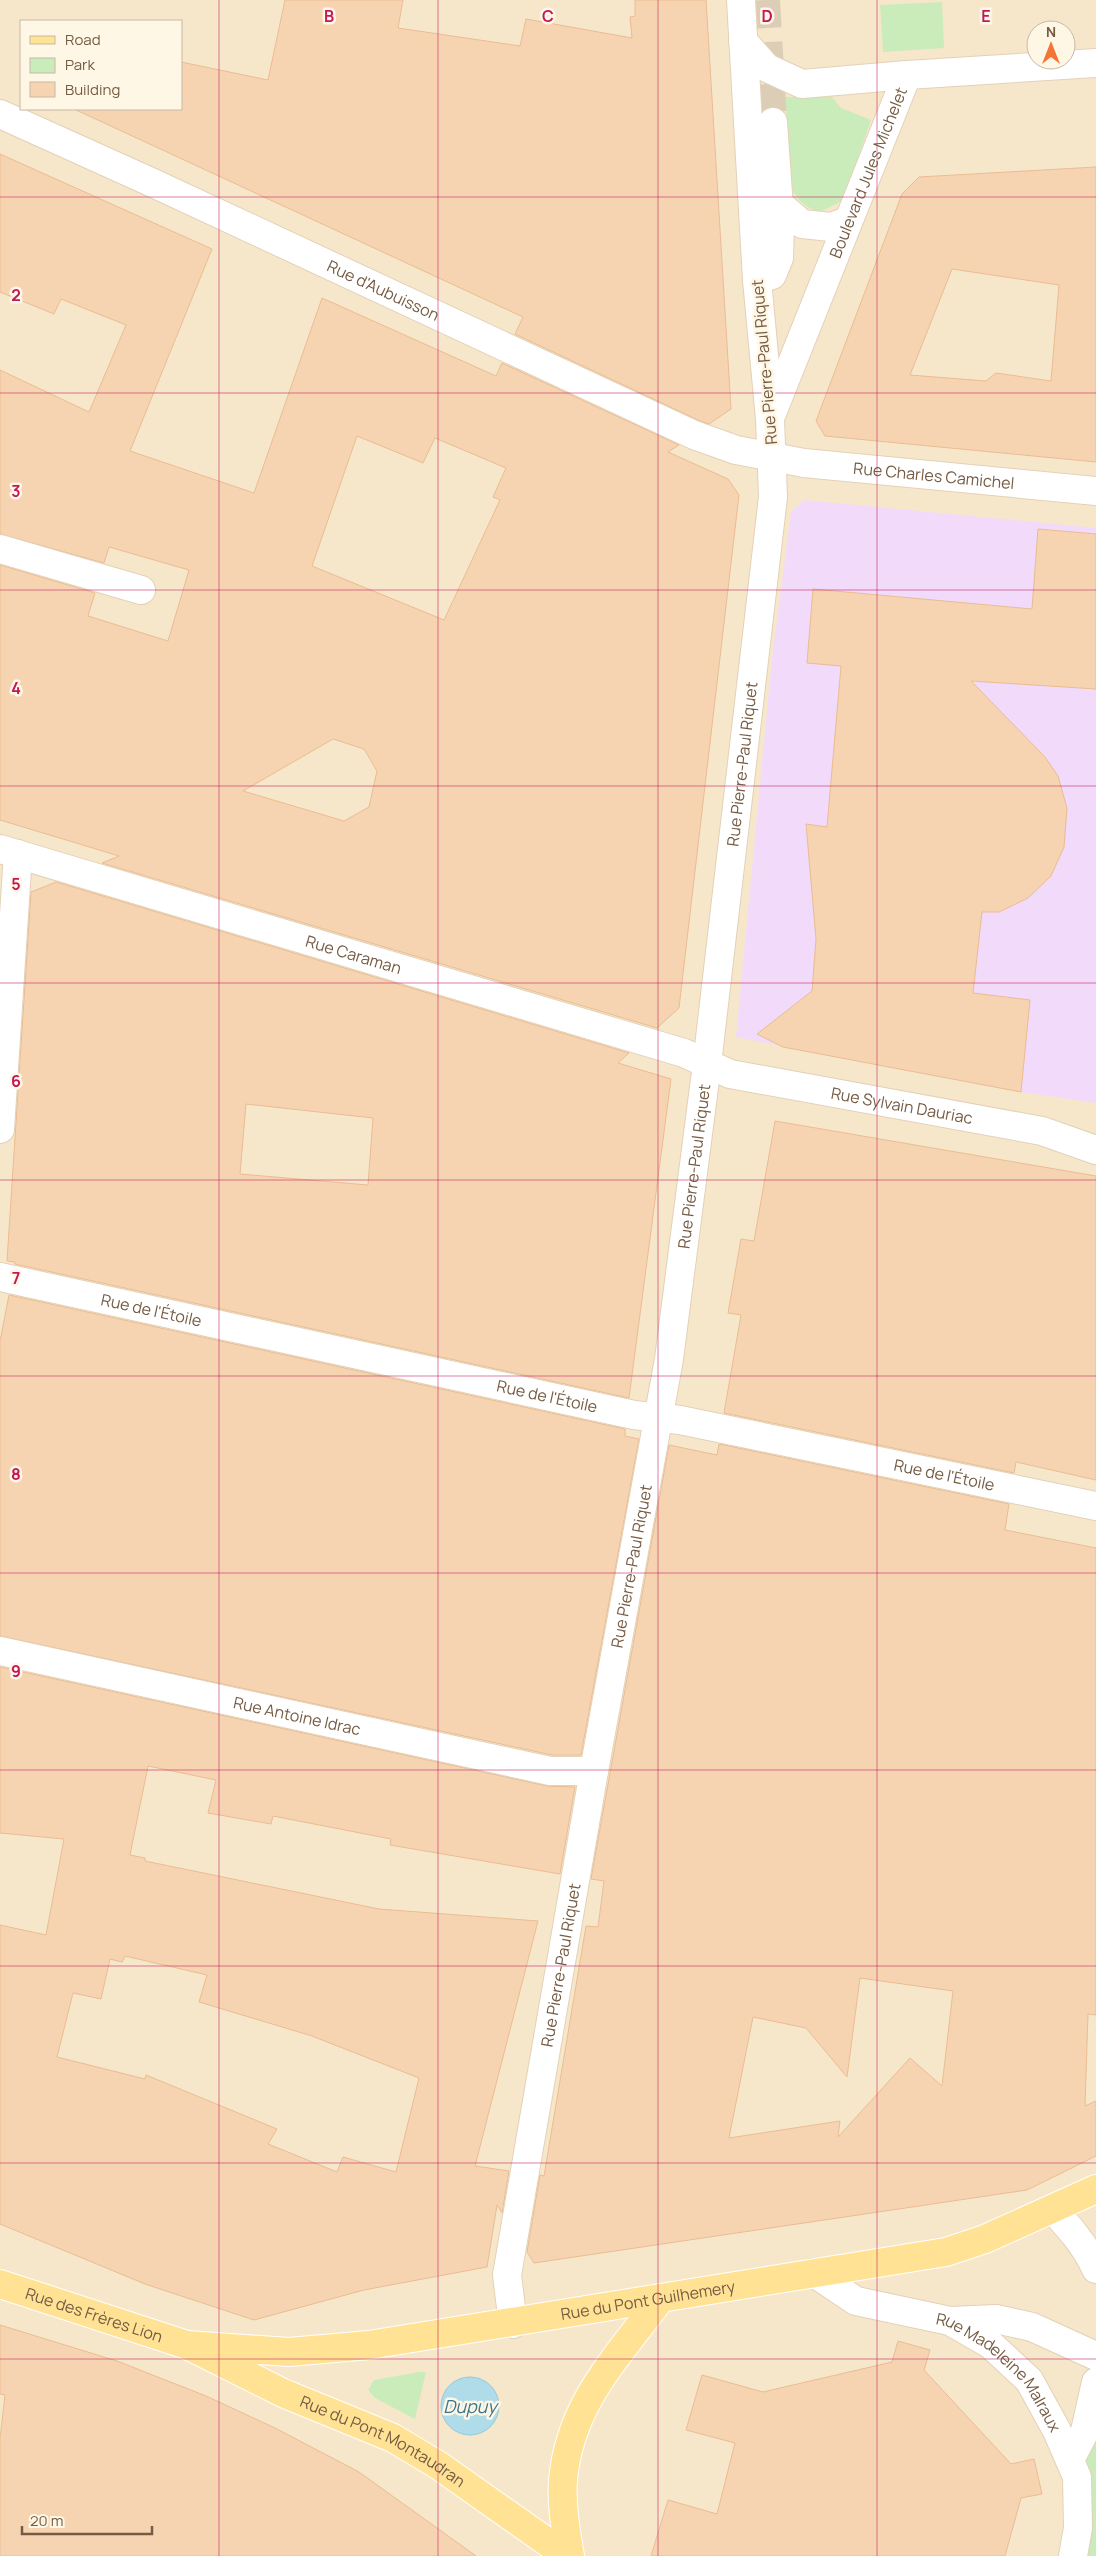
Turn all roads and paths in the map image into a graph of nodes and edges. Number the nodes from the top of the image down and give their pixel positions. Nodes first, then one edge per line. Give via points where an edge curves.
1 (741, 0) edge
2 (743, 41) junction
3 (1096, 63) edge
4 (907, 75) junction
5 (0, 114) edge
6 (773, 122) tunnel mouth
7 (778, 203) junction
8 (848, 221) junction
9 (757, 280) junction
10 (770, 419) junction
11 (772, 457) junction
12 (1096, 491) edge
13 (0, 549) edge
14 (141, 590) dead end
15 (9, 852) edge
16 (706, 1064) junction
17 (0, 1128) edge
18 (1096, 1150) edge
19 (0, 1277) edge
20 (659, 1418) junction
21 (1096, 1506) edge
22 (0, 1651) edge
23 (594, 1771) junction
24 (1096, 2190) edge
25 (1052, 2209) junction
26 (1096, 2269) edge
27 (814, 2273) junction
28 (0, 2284) edge
29 (660, 2298) junction
30 (950, 2321) junction
31 (513, 2324) junction
32 (187, 2345) junction
33 (1096, 2356) edge
34 (1096, 2382) edge
35 (1070, 2460) junction
36 (568, 2556) edge
37 (1073, 2556) edge

1 - 2 street, Rue Pierre-Paul Riquet
2 - 4 street via 767,68 802,84
2 - 9 street, Rue Pierre-Paul Riquet
3 - 4 street, Boulevard Jules Michelet
4 - 8 street, Boulevard Jules Michelet
5 - 11 street, Rue d'Aubuisson via 694,435 736,450
6 - 7 street
7 - 8 street via 802,224 831,227
7 - 9 street via 779,258 772,275
8 - 10 street, Boulevard Jules Michelet
9 - 10 street, Rue Pierre-Paul Riquet
10 - 11 street, Rue Pierre-Paul Riquet
11 - 12 street, Rue Charles Camichel
11 - 16 street, Rue Pierre-Paul Riquet via 773,497
13 - 14 street
15 - 16 street, Rue Caraman via 684,1053
15 - 17 street
16 - 18 street, Rue Sylvain Dauriac via 730,1074 1042,1131
16 - 20 street, Rue Pierre-Paul Riquet
19 - 20 street, Rue de l'Étoile
20 - 21 street, Rue de l'Étoile
20 - 23 street, Rue Pierre-Paul Riquet
22 - 23 street, Rue Antoine Idrac via 550,1771
23 - 31 street, Rue Pierre-Paul Riquet via 507,2275
24 - 25 main road, Rue du Pont Guilhemery
25 - 26 street via 1090,2255
25 - 27 main road, Rue du Pont Guilhemery via 985,2239 946,2252
27 - 29 main road, Rue du Pont Guilhemery
27 - 30 street, Rue Madeleine Malraux via 856,2300
28 - 32 main road, Rue des Frères Lion
29 - 31 main road, Rue du Pont Guilhemery
29 - 36 main road via 586,2400 573,2429 563,2481
30 - 33 street via 996,2318 1032,2327
30 - 35 street, Rue Madeleine Malraux via 990,2344 1029,2380
31 - 32 main road, Rue du Pont Guilhemery via 323,2350 289,2352
32 - 36 main road, Rue du Pont Montaudran via 283,2393 393,2438 438,2465
34 - 35 street via 1085,2431
35 - 37 street, Rue Madeleine Malraux via 1077,2477 1078,2528

